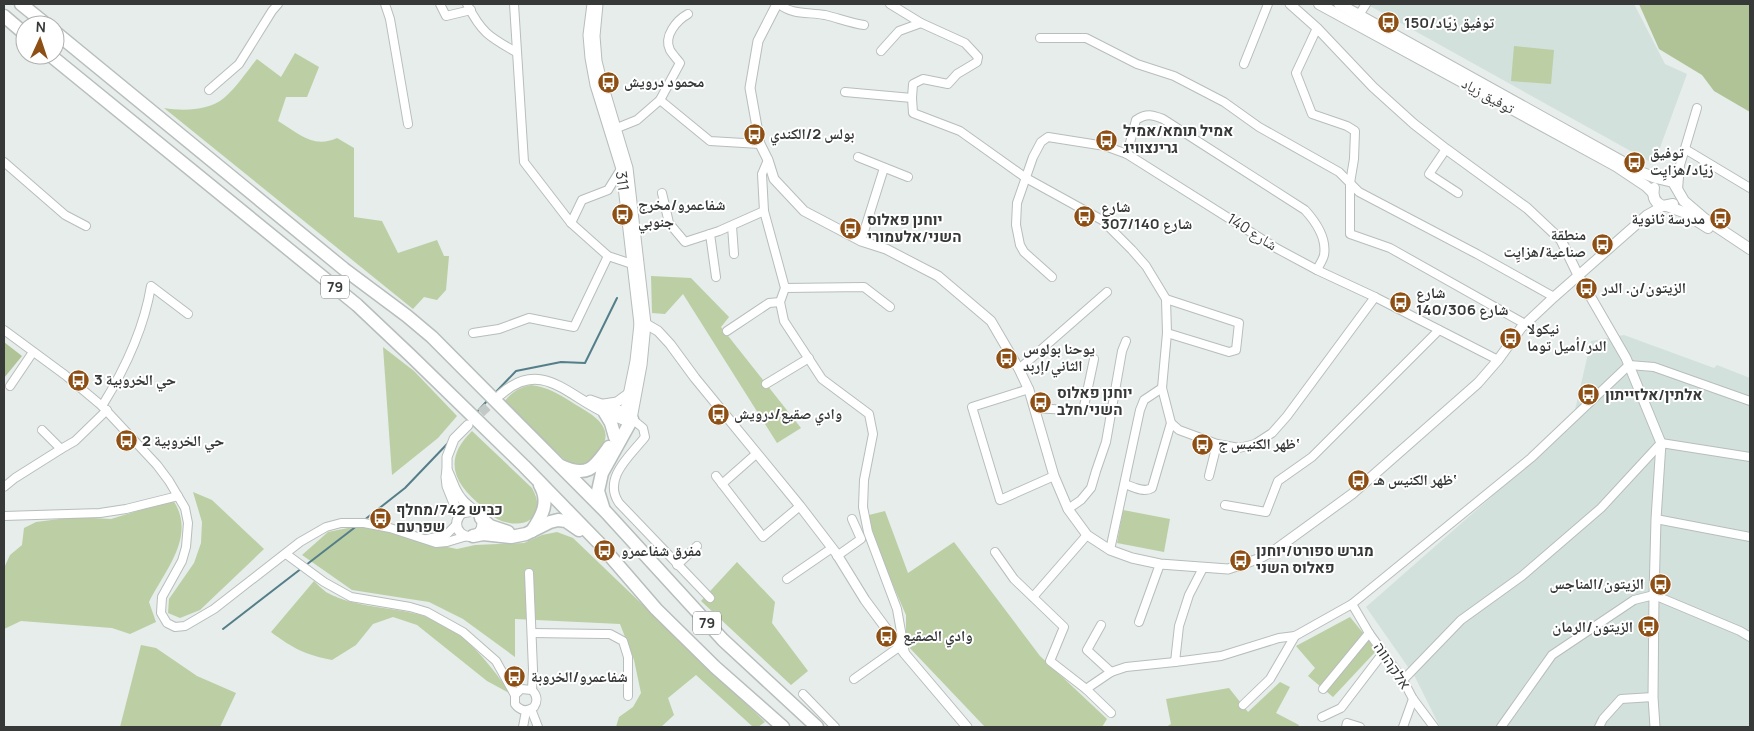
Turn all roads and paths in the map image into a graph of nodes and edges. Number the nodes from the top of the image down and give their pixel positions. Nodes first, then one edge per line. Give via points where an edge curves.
1 (21, 4) edge
2 (278, 4) edge
3 (385, 4) edge
4 (440, 4) edge
5 (514, 4) edge
6 (592, 4) edge
7 (598, 4) edge
8 (778, 4) edge
9 (890, 4) edge
10 (1268, 4) edge
11 (1290, 4) edge
12 (1319, 4) edge
13 (1339, 4) edge
14 (1366, 4) edge
15 (469, 7) edge
16 (688, 14) dead end
17 (35, 15) edge
18 (1359, 15) junction
19 (4, 16) edge
20 (921, 23) junction
21 (15, 25) edge
22 (864, 25) dead end
23 (1316, 28) junction
24 (1040, 38) dead end
25 (65, 40) edge
26 (881, 50) dead end
27 (516, 52) junction
28 (1244, 64) dead end
29 (62, 65) edge
30 (209, 90) dead end
31 (845, 92) dead end
32 (912, 98) junction
33 (660, 100) junction
34 (1697, 108) dead end
35 (408, 124) dead end
36 (617, 128) junction
37 (760, 144) junction
38 (1446, 149) junction
39 (1685, 149) junction
40 (1127, 154) junction
41 (858, 157) dead end
42 (768, 160) junction
43 (4, 162) edge
44 (1680, 165) junction
45 (884, 168) junction
46 (621, 169) junction
47 (908, 177) dead end
48 (1026, 178) junction
49 (1667, 180) junction
50 (1350, 184) junction
51 (1750, 188) edge
52 (1678, 191) junction
53 (662, 193) dead end
54 (1458, 193) dead end
55 (1653, 195) junction
56 (1665, 206) junction
57 (764, 211) junction
58 (1647, 215) junction
59 (571, 224) junction
60 (86, 226) dead end
61 (732, 226) junction
62 (710, 234) junction
63 (861, 241) junction
64 (1750, 249) edge
65 (734, 254) dead end
66 (608, 256) junction
67 (1750, 257) edge
68 (636, 263) junction
69 (1317, 270) junction
70 (1578, 275) junction
71 (716, 277) dead end
72 (1052, 277) dead end
73 (785, 288) junction
74 (1107, 292) dead end
75 (1376, 297) junction
76 (1554, 297) junction
77 (1166, 299) junction
78 (780, 302) junction
79 (890, 307) dead end
80 (188, 314) dead end
81 (643, 324) junction
82 (1525, 324) junction
83 (4, 330) edge
84 (1438, 330) junction
85 (727, 331) dead end
86 (473, 333) dead end
87 (1167, 333) junction
88 (1126, 341) dead end
89 (33, 352) junction
90 (809, 358) junction
91 (1094, 360) dead end
92 (1498, 360) junction
93 (1629, 365) junction
94 (1020, 369) junction
95 (766, 384) dead end
96 (10, 386) dead end
97 (1162, 388) junction
98 (1029, 389) junction
99 (628, 394) junction
100 (500, 395) tunnel mouth
101 (1750, 401) edge
102 (104, 408) junction
103 (603, 408) junction
104 (1035, 408) junction
105 (626, 417) junction
106 (1171, 423) junction
107 (468, 425) tunnel mouth
108 (42, 430) dead end
109 (615, 437) junction
110 (1661, 443) junction
111 (1216, 444) junction
112 (61, 449) junction
113 (756, 454) junction
114 (1750, 457) edge
115 (558, 465) junction
116 (524, 466) junction
117 (447, 470) junction
118 (716, 476) dead end
119 (1054, 476) junction
120 (1209, 476) dead end
121 (722, 484) junction
122 (1125, 484) junction
123 (4, 487) edge
124 (178, 496) junction
125 (1225, 505) dead end
126 (800, 506) junction
127 (1068, 509) junction
128 (605, 511) junction
129 (477, 515) junction
130 (4, 516) edge
131 (459, 516) junction
132 (852, 519) dead end
133 (1656, 519) junction
134 (456, 525) junction
135 (532, 531) junction
136 (517, 535) junction
137 (1087, 535) junction
138 (470, 536) junction
139 (1750, 537) edge
140 (425, 539) junction
141 (598, 542) junction
142 (697, 546) dead end
143 (832, 548) junction
144 (1110, 550) junction
145 (996, 552) dead end
146 (286, 554) junction
147 (837, 556) junction
148 (1160, 564) junction
149 (677, 565) junction
150 (1203, 568) junction
151 (529, 573) dead end
152 (787, 579) dead end
153 (1654, 595) junction
154 (710, 598) dead end
155 (1033, 598) junction
156 (1352, 604) junction
157 (1139, 622) dead end
158 (1101, 625) dead end
159 (532, 633) junction
160 (1369, 633) junction
161 (1295, 636) junction
162 (1750, 637) edge
163 (902, 650) junction
164 (1383, 653) junction
165 (1175, 662) junction
166 (1112, 672) junction
167 (854, 679) dead end
168 (1403, 680) junction
169 (1086, 689) junction
170 (1322, 689) dead end
171 (532, 690) junction
172 (803, 694) dead end
173 (515, 695) junction
174 (628, 696) dead end
175 (1653, 697) junction
176 (1413, 699) junction
177 (1243, 705) dead end
178 (529, 710) junction
179 (1111, 714) dead end
180 (1322, 717) dead end
181 (522, 727) edge
182 (538, 727) edge
183 (783, 727) edge
184 (817, 727) edge
185 (835, 727) edge
186 (967, 727) edge
187 (1346, 727) edge
188 (1360, 727) edge
189 (1402, 727) edge
190 (1434, 727) edge
191 (1501, 727) edge
192 (1599, 727) edge
193 (1656, 727) edge

1 - 17 highway
2 - 30 street via 239,64
3 - 35 street
4 - 15 street via 446,16
5 - 27 street
6 - 46 street, 311 via 588,35 593,76
7 - 36 street, 311 via 595,36 598,61
8 - 22 street via 790,11
8 - 37 street via 758,40 750,88
9 - 20 street
10 - 28 street
11 - 23 street
12 - 55 main road, توفيق زياد via 1616,166 1646,186
13 - 18 main road, توفيق زياد
14 - 18 street
15 - 27 street via 477,23 493,39
16 - 33 street via 675,24 669,38 669,49 680,63
18 - 49 main road, توفيق زياد via 1643,172
19 - 21 highway
20 - 26 street via 900,31
20 - 32 street via 965,43 978,57 977,62 957,74 948,84 923,79 913,84
23 - 38 street via 1373,88
23 - 50 street via 1296,73 1312,114 1355,131
24 - 50 street via 1086,38 1137,64 1174,76 1224,102 1259,127 1339,172
25 - 115 highway, 79 via 344,269 421,328
27 - 59 street via 524,162
29 - 116 highway, 79 via 357,305
31 - 32 street
32 - 48 street via 913,113 960,130
33 - 36 street via 637,120
33 - 37 street via 710,141
34 - 39 street
36 - 68 street, 311 via 628,168
37 - 42 street
38 - 54 street via 1429,174
38 - 70 street via 1527,208 1562,240
39 - 44 street
39 - 51 street
40 - 48 street, شارع 140 via 1105,146 1048,137 1040,142
40 - 69 street, شارع 140 via 1276,248
40 - 69 street via 1136,120 1151,114 1163,120 1305,210 1319,230 1324,248
41 - 45 street
42 - 57 street via 762,174
42 - 63 street via 774,179 804,211
43 - 60 street via 65,215
44 - 49 street
44 - 52 street
45 - 47 street
45 - 63 street
46 - 59 street via 608,190 582,200
46 - 68 street, 311
48 - 72 street, شارع 140 via 1017,203 1016,225 1020,245
48 - 77 street via 1102,220 1146,266
49 - 52 main road via 1673,182
49 - 55 main road via 1655,186
50 - 76 street via 1359,192
50 - 82 street via 1350,234 1390,248
52 - 56 main road via 1674,203
52 - 64 main road via 1684,201 1705,219
53 - 62 street via 670,223 685,242
55 - 56 main road via 1656,202
55 - 58 street
56 - 58 street
56 - 67 main road via 1683,212
57 - 61 street
57 - 73 street
58 - 70 street
59 - 66 street
61 - 62 street
61 - 65 street
62 - 71 street
63 - 94 street via 886,249 938,276 990,321
66 - 68 street
66 - 86 street via 574,327 529,318 499,330
68 - 81 street, 311
69 - 75 street, شارع 140
70 - 76 street
70 - 93 street
73 - 78 street
73 - 79 street via 864,287
74 - 94 street
75 - 84 street, شارع 140
75 - 111 street via 1272,433 1255,444 1239,448
76 - 82 street
77 - 87 street
77 - 87 street via 1239,323 1236,350 1229,352
78 - 85 street via 769,303
78 - 90 street via 784,321
80 - 102 street via 151,286 144,320
81 - 99 street, 311
81 - 105 street, 311 via 642,365
81 - 113 street via 658,331 670,344
82 - 92 street
83 - 89 street
84 - 92 street, شارع 140
84 - 125 street via 1312,457 1278,481 1266,512
87 - 97 street
88 - 127 street via 1106,442 1094,480 1081,500
89 - 96 street
89 - 102 street
90 - 95 street
90 - 163 street via 822,378 869,414 874,434 864,480 863,507 868,532 898,610
91 - 104 street via 1083,411
92 - 150 street via 1478,383 1352,494 1315,522 1258,559 1228,569
93 - 101 street via 1654,367
93 - 110 street
93 - 156 street via 1531,458
94 - 98 street
97 - 106 street
97 - 122 street via 1144,400 1140,410
98 - 104 street
98 - 119 street via 972,407 1000,500
99 - 103 street
99 - 105 street, 311
100 - 103 street via 517,382 530,379 550,382
102 - 112 street via 75,441
102 - 124 street via 157,464
103 - 105 street
103 - 109 highway
104 - 119 street
105 - 109 highway
105 - 128 highway via 600,480 598,491
105 - 149 street via 643,428 645,436 620,468 615,479 615,497
106 - 111 street via 1179,430
106 - 122 street via 1152,488 1144,490
107 - 117 street via 451,445
108 - 112 street
109 - 115 highway via 589,470 575,472
110 - 114 street
110 - 133 street
110 - 168 street via 1601,508 1522,576 1461,620
111 - 120 street
112 - 123 street
113 - 121 street
113 - 126 street
115 - 128 highway, 79
116 - 135 highway via 545,496 541,517
116 - 141 highway, 79
117 - 129 street via 460,498
117 - 131 street via 447,486
118 - 121 street
119 - 127 street
121 - 126 street via 763,536
122 - 144 street
124 - 130 street via 100,513
124 - 146 street via 185,508 188,536 182,561 162,597 161,612 167,623 175,627 192,622
126 - 143 street
127 - 137 street
128 - 184 highway, 79 via 723,640
129 - 131 street via 465,511
129 - 136 highway via 498,530
129 - 138 street via 482,526
131 - 134 street
132 - 147 street via 861,539
133 - 139 street
133 - 153 street
134 - 138 street via 461,534
134 - 140 street via 446,534
135 - 136 highway
135 - 141 highway via 550,522 566,521
136 - 138 highway
137 - 144 street
137 - 155 street
138 - 140 street via 442,543
140 - 146 street via 364,523 340,523 326,527
141 - 183 highway, 79 via 656,609
142 - 149 street
143 - 147 street
143 - 152 street
144 - 148 street
145 - 155 street via 1014,579
146 - 173 street via 351,597 410,607 446,621 496,661
147 - 163 street
148 - 150 street
148 - 157 street
149 - 154 street
150 - 165 street via 1189,595 1179,626
151 - 159 street
153 - 162 street
153 - 175 street
153 - 191 street via 1634,600 1552,655
155 - 169 street via 1064,627 1050,661
156 - 160 street, אלקהווה
156 - 161 street
158 - 166 street via 1087,650
159 - 171 street
159 - 174 street via 610,634 623,641 628,657
160 - 164 street, אלקהווה
160 - 170 street
161 - 165 street via 1221,656
161 - 177 street via 1270,678
163 - 167 street
163 - 186 street
164 - 168 street, אלקהווה
164 - 180 street via 1341,708
165 - 166 street via 1126,666
166 - 169 street
168 - 176 street, אלקהווה
169 - 179 street
171 - 173 street via 524,688
171 - 178 street via 537,700
172 - 185 street
173 - 178 street via 517,707
175 - 192 street via 1622,699
175 - 193 street
176 - 189 street
176 - 190 street, אלקהווה
178 - 181 street
178 - 182 street
187 - 188 street via 1348,723

